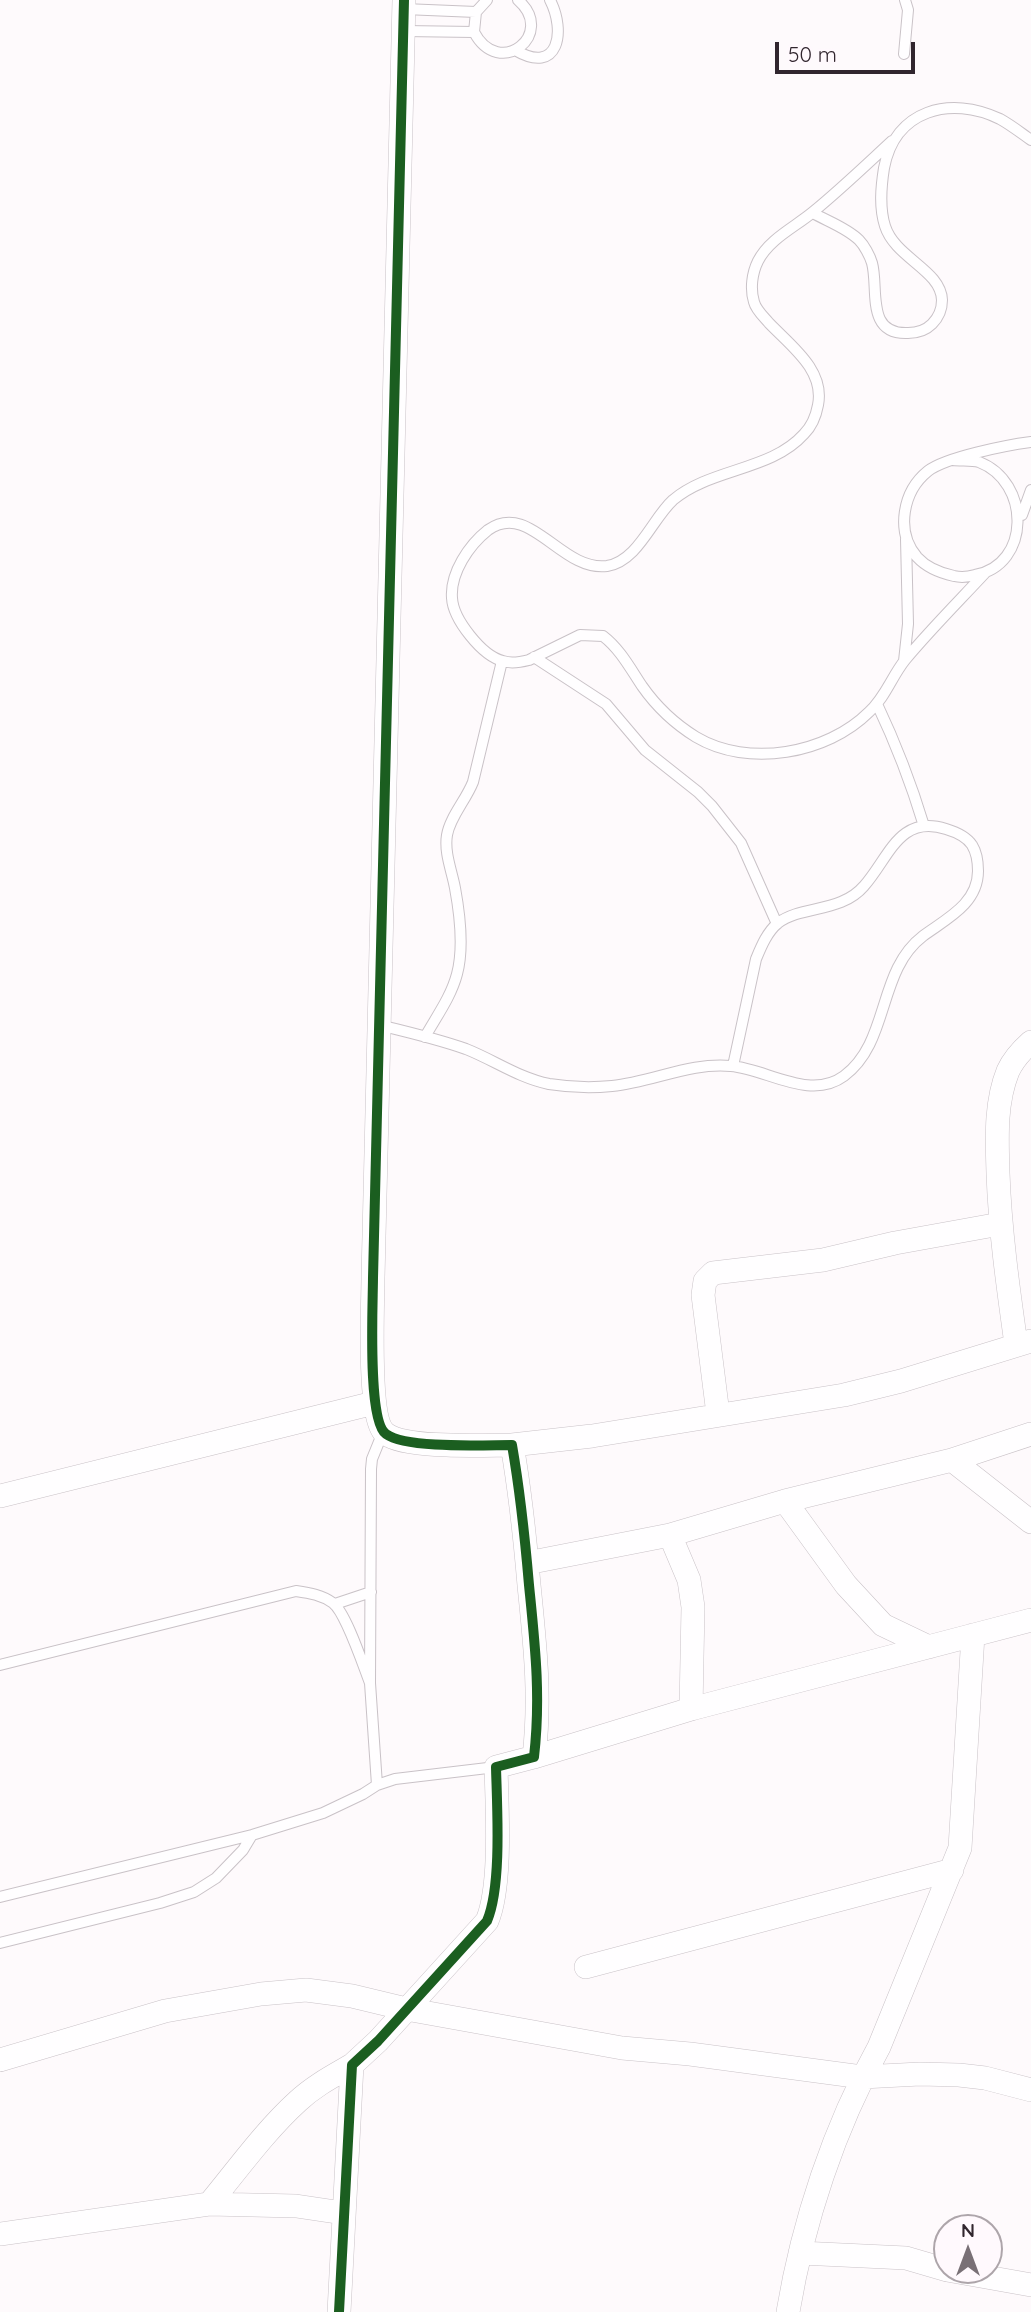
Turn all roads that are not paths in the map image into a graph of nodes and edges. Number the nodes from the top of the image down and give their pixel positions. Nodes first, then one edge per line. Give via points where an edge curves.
1 (537, 0) edge
2 (550, 0) edge
3 (905, 0) edge
4 (481, 4) edge
5 (522, 4) edge
6 (403, 8) edge
7 (474, 32) junction
8 (515, 50) junction
9 (904, 54) dead end
10 (1031, 140) edge
11 (892, 141) junction
12 (813, 213) junction
13 (1031, 442) edge
14 (953, 460) junction
15 (1031, 491) edge
16 (1022, 515) junction
17 (905, 534) junction
18 (985, 573) junction
19 (534, 657) junction
20 (502, 661) junction
21 (904, 662) junction
22 (877, 704) junction
23 (924, 826) junction
24 (777, 924) junction
25 (379, 1025) junction
26 (425, 1037) junction
27 (1031, 1042) edge
28 (733, 1066) junction
29 (1000, 1224) junction
30 (1023, 1343) edge
31 (374, 1403) junction
32 (718, 1414) junction
33 (383, 1432) junction
34 (1031, 1434) edge
35 (512, 1445) junction
36 (951, 1460) junction
37 (0, 1496) edge
38 (785, 1501) junction
39 (1031, 1522) edge
40 (670, 1535) junction
41 (527, 1563) junction
42 (371, 1592) junction
43 (335, 1604) junction
44 (1031, 1620) edge
45 (973, 1635) junction
46 (929, 1647) junction
47 (0, 1665) edge
48 (370, 1683) junction
49 (691, 1709) junction
50 (534, 1758) junction
51 (496, 1767) junction
52 (377, 1785) junction
53 (252, 1835) junction
54 (951, 1870) junction
55 (0, 1897) edge
56 (0, 1943) edge
57 (586, 1967) dead end
58 (406, 2009) junction
59 (0, 2060) edge
60 (352, 2065) junction
61 (862, 2077) junction
62 (1031, 2090) edge
63 (209, 2204) junction
64 (344, 2213) junction
65 (0, 2234) edge
66 (800, 2253) junction
67 (933, 2266) edge
68 (1003, 2281) edge
69 (1031, 2285) edge
70 (340, 2312) edge
71 (788, 2312) edge

1 - 5 lane
2 - 8 lane via 558,18 551,55 539,60
3 - 9 lane
4 - 6 lane
4 - 7 lane
5 - 8 lane via 531,16 529,36
6 - 7 lane
6 - 25 street
7 - 8 lane via 495,52
10 - 11 lane via 989,115 948,109 910,120
11 - 12 lane
11 - 12 lane via 882,178 883,219 891,239 939,285 942,307 931,325 903,333 881,321 874,304 872,263 863,247 849,232
12 - 20 lane via 763,253 752,285 759,312 804,358 818,381 817,413 806,433 780,452 707,481 673,501 634,549 613,564 591,565 571,557 519,522 488,530 470,548 453,578 451,596 465,628
13 - 14 lane
14 - 16 lane via 977,461 1000,472 1016,491
14 - 17 lane via 930,469 912,487 904,510
15 - 16 lane
16 - 18 lane via 1019,539 1006,560
17 - 18 lane via 917,556 936,572 960,578
17 - 21 lane via 908,624
18 - 21 lane
19 - 20 lane
19 - 22 lane via 580,635 603,636 674,721 706,742 743,752 793,751 818,743 857,723
19 - 24 lane via 606,704 645,750 712,806 741,843
20 - 26 lane via 473,782 446,836 461,928 457,974
21 - 22 lane
22 - 23 lane via 894,738
23 - 24 lane via 904,833 852,897
23 - 28 lane via 941,827 966,838 976,853 976,884 961,909 906,950 870,1044 859,1061 841,1078 810,1084
24 - 28 lane via 756,959
25 - 26 lane
25 - 31 street
26 - 28 lane via 548,1084 612,1086 706,1065
27 - 29 street via 1009,1070 1000,1098 996,1138
29 - 30 street
29 - 32 street via 823,1260 713,1273 705,1281 703,1295
30 - 32 street via 844,1395
31 - 33 street
31 - 37 street
32 - 35 street
33 - 35 street via 405,1442
33 - 42 lane via 371,1469
34 - 36 street
35 - 41 street
36 - 38 street
36 - 39 street
38 - 40 street
38 - 46 street via 846,1585 883,1625
40 - 41 street
40 - 49 street via 689,1580 693,1606
41 - 50 street via 539,1681
42 - 43 lane
42 - 48 lane
43 - 47 lane via 296,1591
43 - 48 lane
44 - 45 street
45 - 46 street
45 - 54 street via 963,1832
46 - 49 street
48 - 52 lane
49 - 50 street
50 - 51 street
51 - 52 lane
51 - 58 street via 493,1908 487,1921
52 - 53 lane via 323,1813
53 - 55 lane
53 - 56 lane via 216,1878 194,1892
54 - 57 street
54 - 61 street via 884,2035
58 - 59 street via 306,1990 261,1994 165,2011
58 - 60 street
58 - 61 street via 564,2040
60 - 63 street via 299,2100
60 - 64 street
61 - 62 street via 959,2075
61 - 66 street via 812,2205
63 - 64 street via 296,2206
63 - 65 street
64 - 70 street
66 - 67 street via 906,2258
66 - 71 street
68 - 69 street

